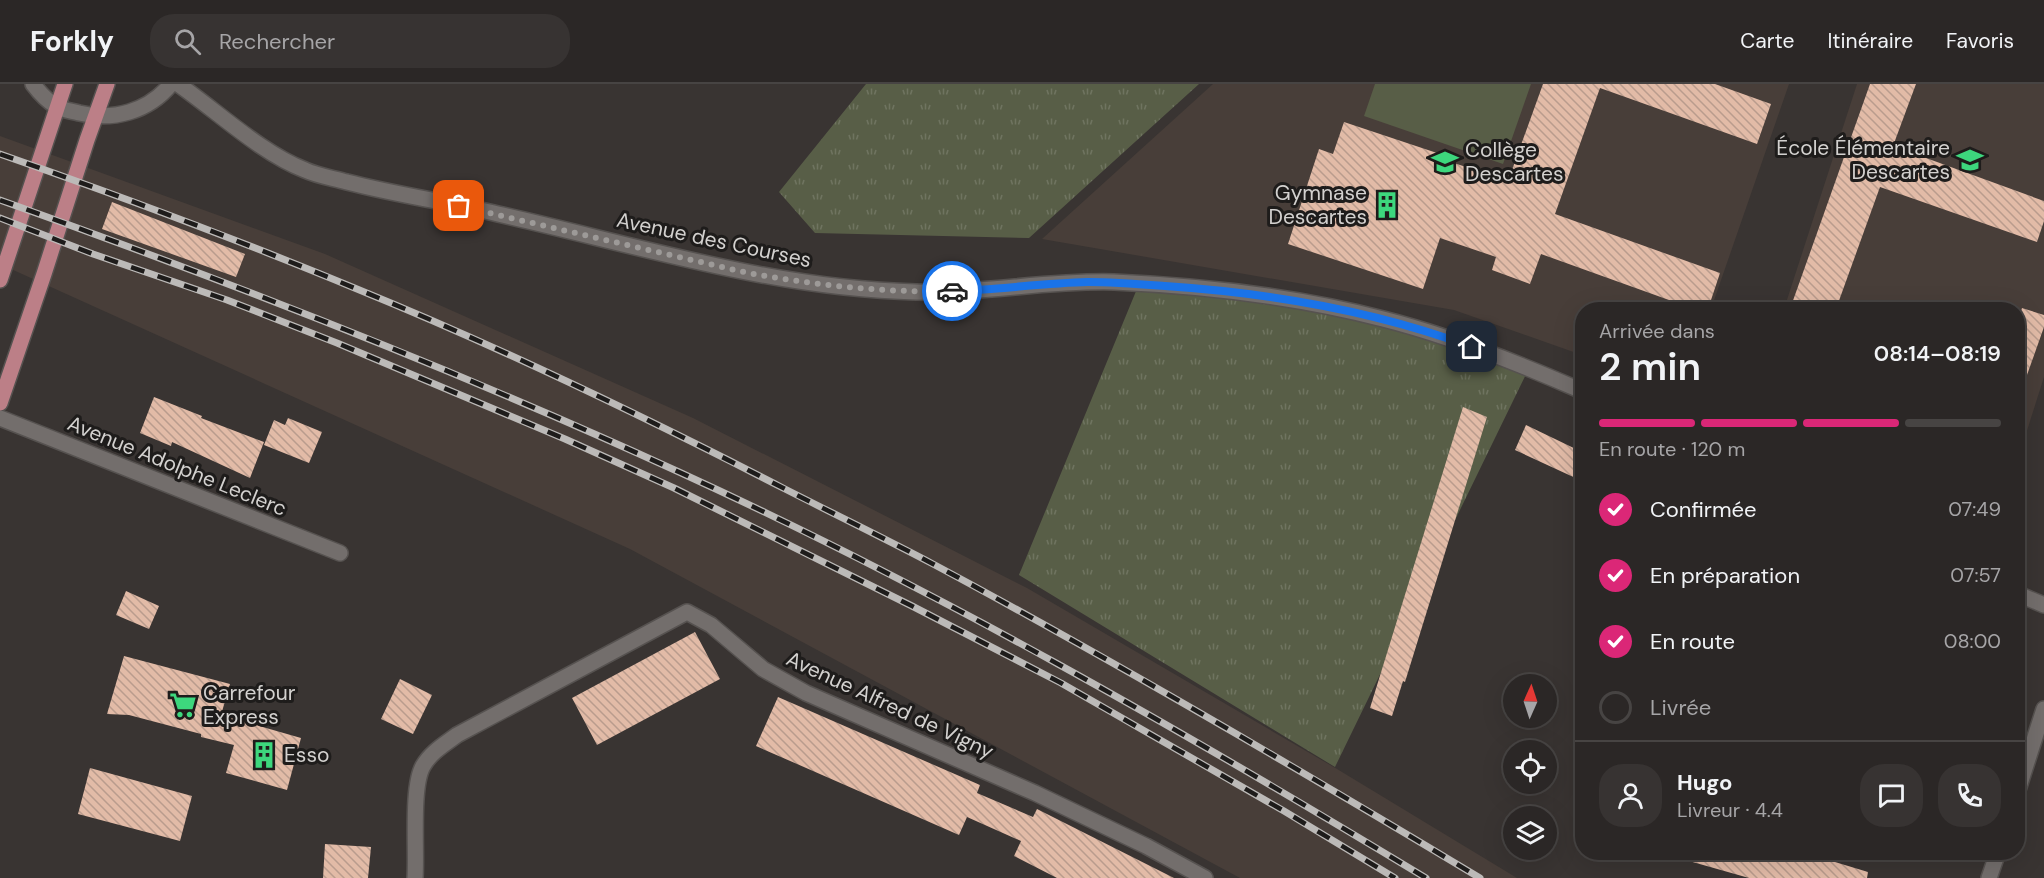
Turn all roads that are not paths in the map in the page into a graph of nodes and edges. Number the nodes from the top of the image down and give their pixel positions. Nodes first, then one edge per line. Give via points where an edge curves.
1 (33, 84) edge
2 (65, 84) edge
3 (107, 84) edge
4 (171, 84) edge
5 (178, 84) edge
6 (58, 108) junction
7 (96, 117) junction
8 (0, 280) edge
9 (1575, 388) edge
10 (0, 403) edge
11 (0, 418) edge
12 (340, 553) dead end
13 (2025, 597) edge
14 (2044, 606) edge
15 (2044, 709) edge
16 (2037, 753) edge
17 (2025, 776) edge
18 (1995, 860) edge
19 (415, 878) edge
20 (1204, 878) edge
21 (1989, 878) edge

1 - 6 street
2 - 6 main road
3 - 7 main road
4 - 7 street via 145,106 121,115
5 - 9 street, Avenue des Courses via 257,144 303,170 748,273 801,283 916,292 1113,282 1269,296 1328,306 1453,340
6 - 7 street
6 - 8 main road
7 - 10 main road
11 - 12 street, Avenue Adolphe Leclerc
13 - 14 street
15 - 16 street
16 - 17 street
18 - 21 street
19 - 20 street, Avenue Alfred de Vigny via 416,799 422,768 432,754 458,735 687,612 711,625 763,669 806,693 1035,793

